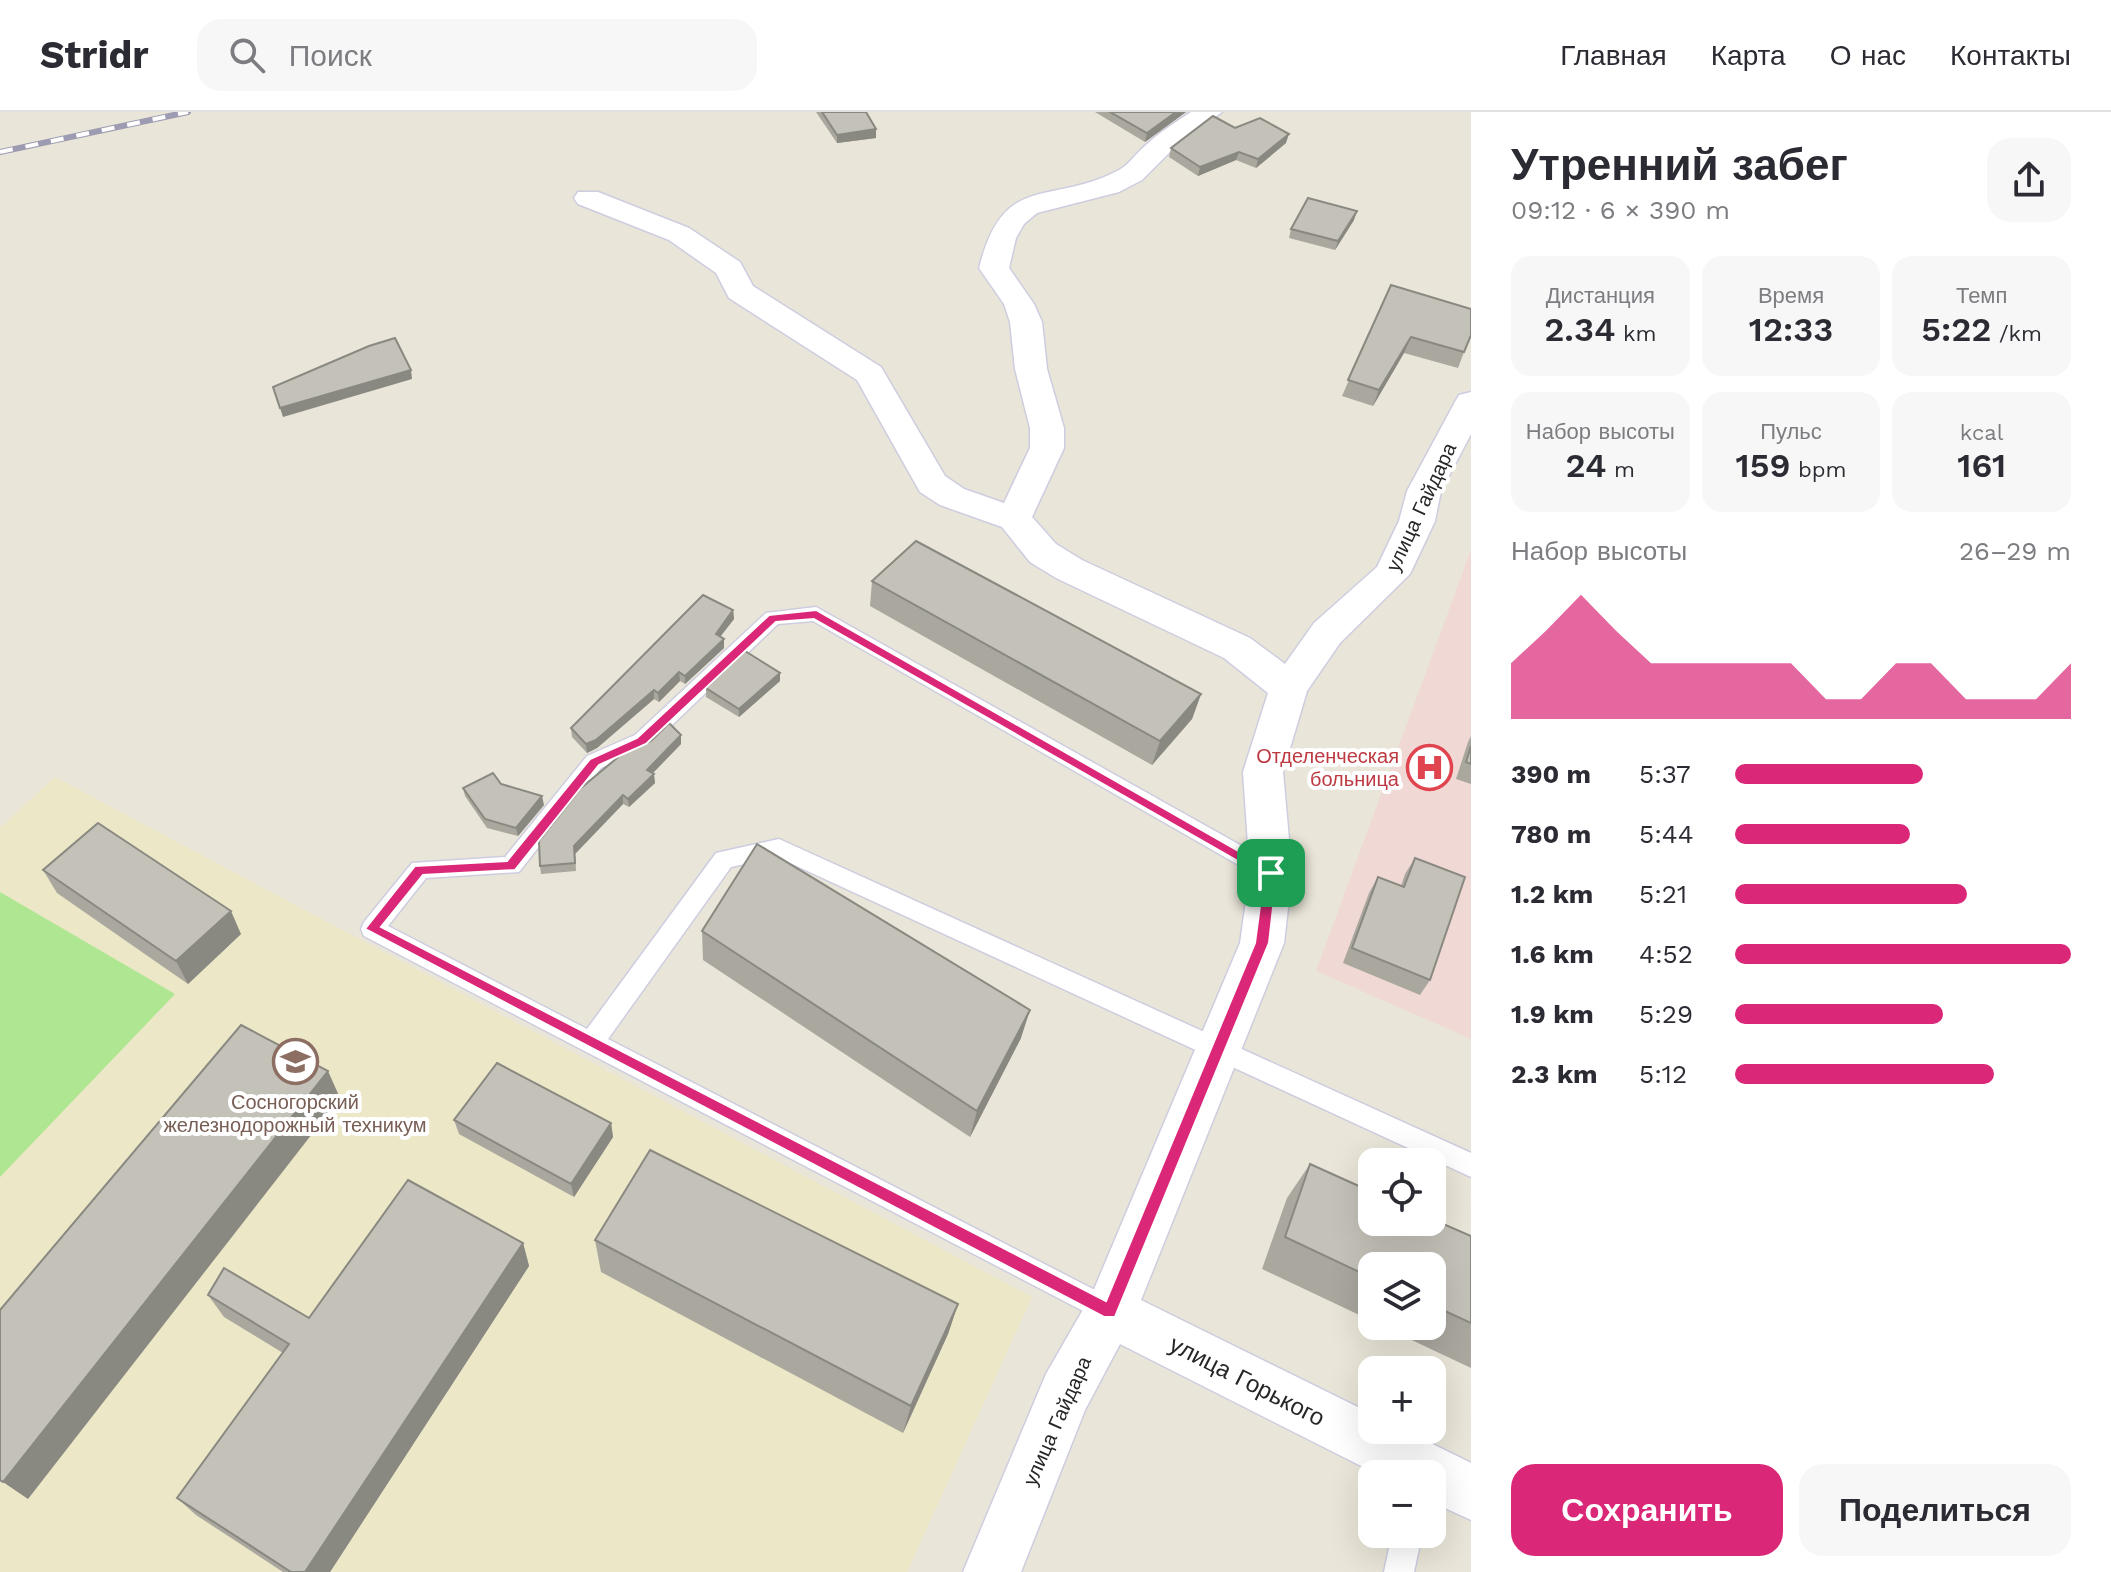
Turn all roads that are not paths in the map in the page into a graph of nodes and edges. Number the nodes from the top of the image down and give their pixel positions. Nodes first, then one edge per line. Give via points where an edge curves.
1 (1209, 112) edge
2 (588, 198) dead end
3 (1471, 402) edge
4 (1014, 519) junction
5 (1289, 688) junction
6 (1271, 873) junction
7 (591, 1043) junction
8 (1219, 1050) junction
9 (1471, 1165) edge
10 (1110, 1312) junction
11 (1399, 1460) edge
12 (1446, 1482) edge
13 (1471, 1492) edge
14 (1404, 1548) edge
15 (992, 1572) edge
16 (1399, 1572) edge

1 - 4 street via 1132,174 1074,197 1023,206 1007,221 994,268 1026,322 1031,369 1047,428 1047,448
2 - 4 street via 679,234 729,268 740,291 870,374 932,484 952,497
3 - 5 street, улица Гайдара via 1424,491 1417,521 1392,574 1327,633
4 - 5 street via 1043,553 1069,569 1237,648
5 - 6 street, улица Гайдара via 1263,772
6 - 7 lane via 816,614 773,618 642,741 594,762 511,866 420,869 372,929
6 - 8 street, улица Гайдара via 1262,943
7 - 8 lane via 724,859 779,848
7 - 10 lane
8 - 9 lane
8 - 10 street, улица Гайдара
10 - 11 street, улица Горького
10 - 15 street, улица Гайдара via 1065,1393
12 - 13 street, улица Горького
14 - 16 lane

